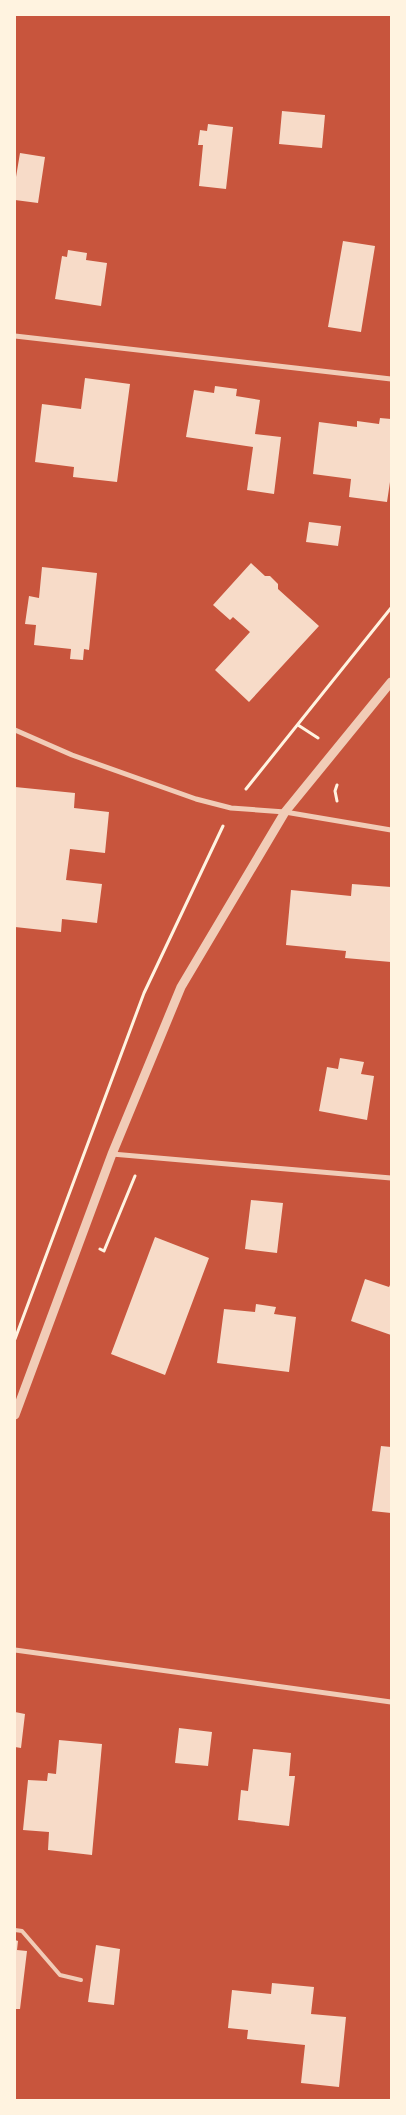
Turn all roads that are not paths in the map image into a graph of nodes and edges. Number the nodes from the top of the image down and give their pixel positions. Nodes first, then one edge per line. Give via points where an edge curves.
1 (15, 336) edge
2 (391, 379) edge
3 (391, 682) edge
4 (15, 730) edge
5 (285, 812) junction
6 (391, 830) edge
7 (112, 1154) junction
8 (391, 1178) edge
9 (15, 1415) edge
10 (15, 1650) edge
11 (391, 1702) edge
12 (15, 1930) edge
13 (81, 1980) dead end

1 - 2 street
3 - 5 street
4 - 5 street via 72,755 196,799 231,808
5 - 6 street
5 - 7 street via 181,987
7 - 8 street
7 - 9 street
10 - 11 street
12 - 13 lane via 22,1931 60,1975

